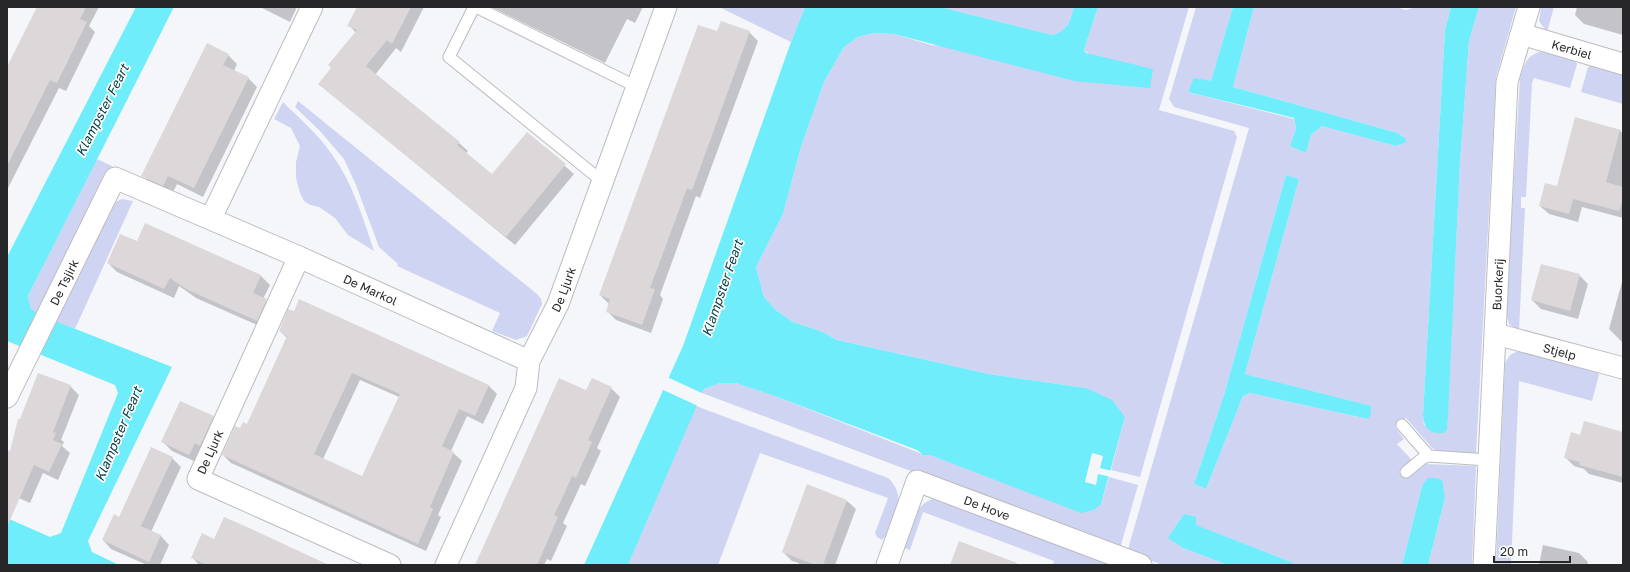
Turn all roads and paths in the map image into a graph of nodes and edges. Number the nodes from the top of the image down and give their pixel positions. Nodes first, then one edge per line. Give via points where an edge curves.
1 (312, 7) edge
2 (475, 7) edge
3 (666, 7) edge
4 (1529, 7) edge
5 (1521, 34) junction
6 (1623, 64) edge
7 (637, 87) junction
8 (115, 178) joint
9 (603, 182) junction
10 (211, 218) junction
11 (299, 256) junction
12 (1496, 334) junction
13 (529, 361) junction
14 (1623, 368) edge
15 (9, 390) edge
16 (1402, 425) dead end
17 (1429, 456) junction
18 (1488, 460) junction
19 (1406, 472) dead end
20 (390, 565) edge
21 (446, 565) edge
22 (887, 565) edge
23 (1141, 565) edge
24 (1484, 565) edge

1 - 10 street
2 - 7 lane
2 - 9 lane via 449,56
3 - 7 street, De Ljurk
4 - 5 street, Buorkerij
5 - 6 street, Kerbiel
5 - 12 street, Buorkerij via 1507,82
7 - 9 street, De Ljurk
8 - 10 street, De Markol
8 - 15 street, De Tsjirk via 25,363
9 - 13 street, De Ljurk via 558,304
10 - 11 street, De Markol
11 - 13 street, De Markol
11 - 20 street, De Ljurk via 198,479
12 - 14 street, Stjelp
12 - 18 street, Buorkerij
13 - 21 street, De Ljurk via 526,388
16 - 17 lane
17 - 18 lane
17 - 19 lane
18 - 24 street, Buorkerij
22 - 23 street, De Hove via 917,481

